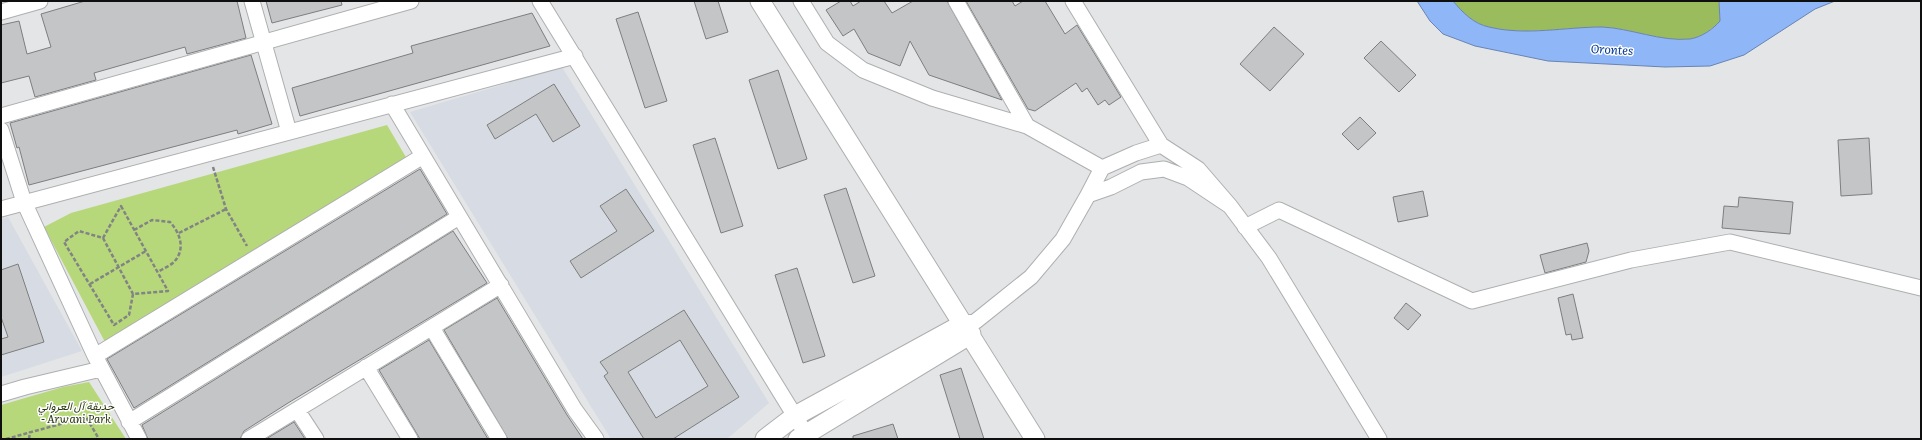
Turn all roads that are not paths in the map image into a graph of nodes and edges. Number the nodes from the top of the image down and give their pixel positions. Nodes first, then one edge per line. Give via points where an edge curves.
1 (40, 1) edge
2 (252, 1) edge
3 (411, 1) edge
4 (540, 1) edge
5 (760, 1) edge
6 (801, 1) edge
7 (956, 1) edge
8 (1073, 1) edge
9 (4, 7) edge
10 (263, 43) junction
11 (575, 56) junction
12 (392, 104) junction
13 (1, 116) edge
14 (1027, 126) junction
15 (1, 130) edge
16 (289, 132) junction
17 (1161, 146) junction
18 (423, 156) junction
19 (1102, 168) junction
20 (1088, 196) junction
21 (24, 202) junction
22 (1230, 206) junction
23 (1, 209) edge
24 (459, 217) junction
25 (1245, 227) junction
26 (501, 285) junction
27 (1921, 288) edge
28 (970, 326) junction
29 (432, 328) junction
30 (98, 362) junction
31 (366, 367) junction
32 (1, 394) edge
33 (297, 410) junction
34 (795, 416) junction
35 (129, 422) junction
36 (804, 437) edge
37 (594, 438) edge
38 (139, 439) edge
39 (249, 439) edge
40 (316, 439) edge
41 (410, 439) edge
42 (499, 439) edge
43 (765, 439) edge
44 (1036, 439) edge
45 (1379, 439) edge

1 - 9 street
2 - 10 street
3 - 10 street
4 - 11 street
5 - 28 main road
6 - 14 street via 827,43 863,70 932,98
7 - 14 street
8 - 17 street
10 - 13 street
10 - 16 street
11 - 12 street
11 - 34 street
12 - 16 street
12 - 18 street
14 - 19 street
15 - 21 street
16 - 21 street
17 - 19 street via 1136,153
17 - 22 street via 1198,169
18 - 24 street
18 - 30 street via 254,259
19 - 20 street
20 - 22 street via 1141,172 1164,169 1188,178
20 - 28 street via 1063,239 1031,277
21 - 23 street
21 - 30 street
22 - 25 street
24 - 26 street
24 - 35 street
25 - 27 street via 1279,210 1472,301 1631,260 1730,242
25 - 45 street via 1269,258
26 - 29 street
26 - 37 street
28 - 34 main road
28 - 36 main road
28 - 44 main road
29 - 31 street
29 - 42 street
30 - 32 street
30 - 35 street
31 - 33 street
31 - 41 street
33 - 39 street
33 - 40 street
34 - 36 street
34 - 43 main road
35 - 38 street

